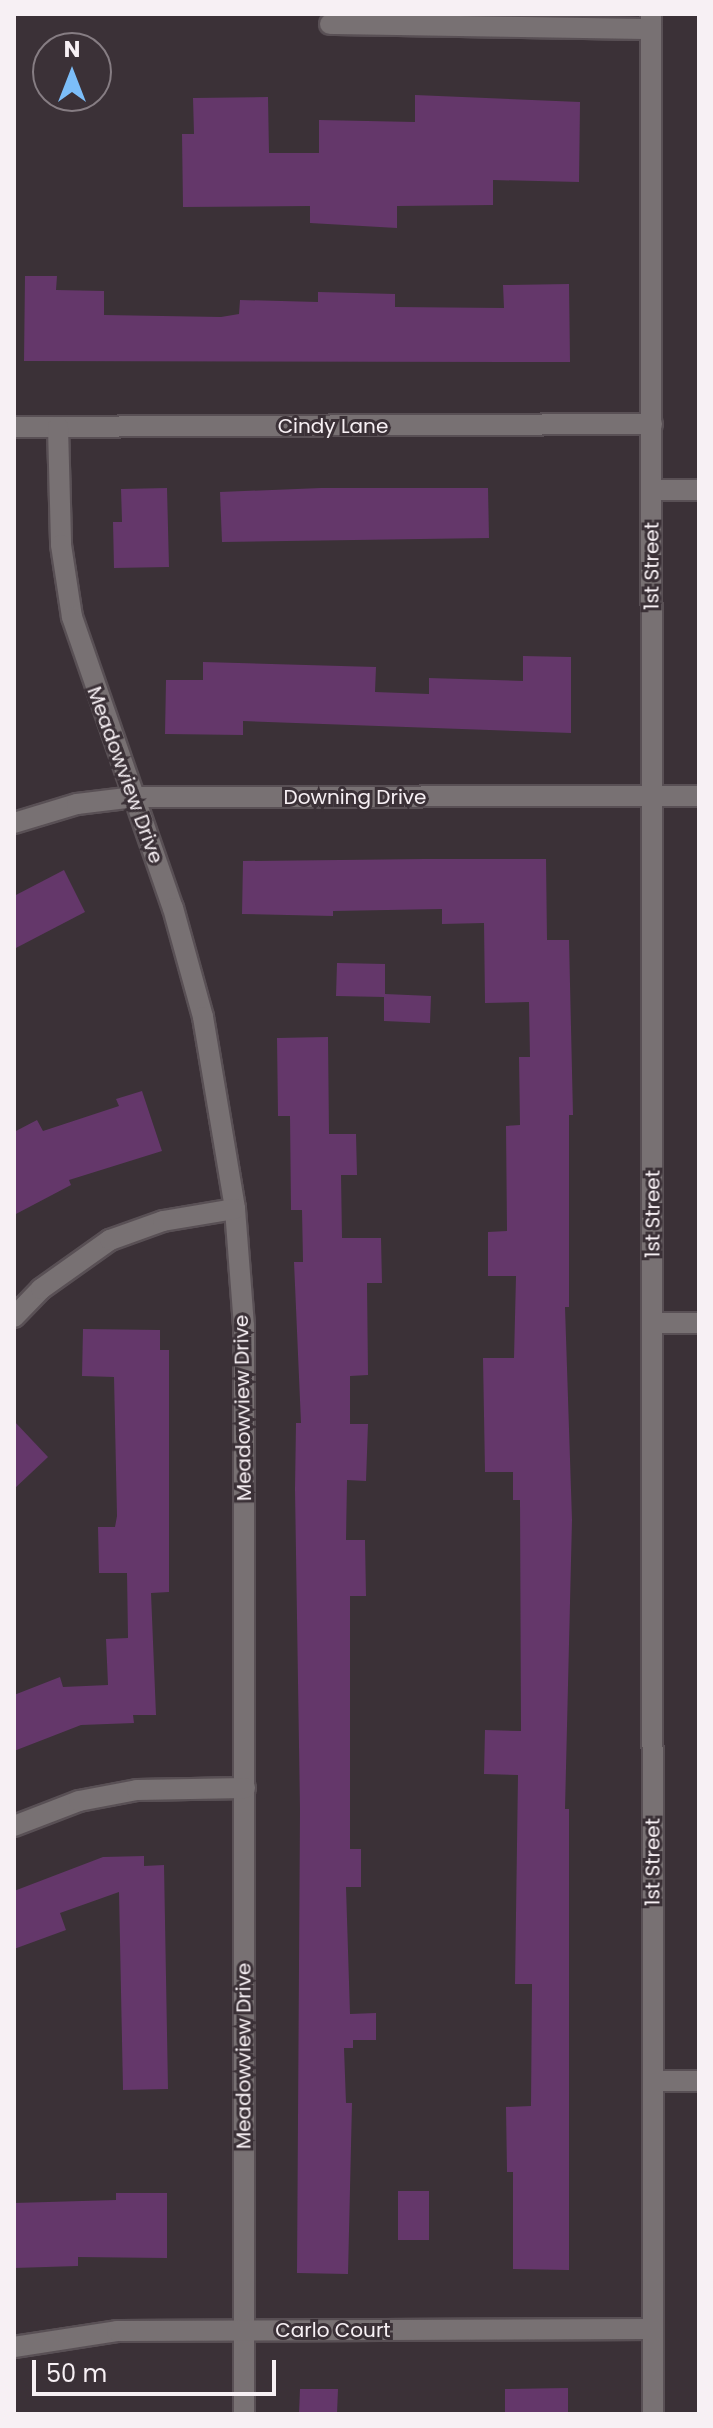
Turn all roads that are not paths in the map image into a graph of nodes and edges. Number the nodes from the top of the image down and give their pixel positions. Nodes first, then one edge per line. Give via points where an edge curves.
1 (651, 22) edge
2 (330, 24) dead end
3 (652, 424) junction
4 (14, 427) edge
5 (58, 427) junction
6 (652, 490) junction
7 (699, 490) edge
8 (653, 796) junction
9 (699, 796) edge
10 (135, 797) junction
11 (14, 823) edge
12 (235, 1209) junction
13 (14, 1317) edge
14 (653, 1323) junction
15 (699, 1323) edge
16 (245, 1788) junction
17 (14, 1826) edge
18 (653, 2081) junction
19 (699, 2081) edge
20 (653, 2329) junction
21 (244, 2330) junction
22 (14, 2347) edge
23 (244, 2414) edge
24 (653, 2414) edge

1 - 2 street
1 - 3 street, 1st Street
3 - 5 street, Cindy Lane
3 - 6 street, 1st Street
4 - 5 street, Cindy Lane
5 - 10 street, Meadowview Drive via 61,545 72,617
6 - 7 street
6 - 8 street, 1st Street
8 - 9 street, Downing Drive
8 - 10 street, Downing Drive
8 - 14 street, 1st Street
10 - 11 street, Downing Drive via 77,804
10 - 12 street, Meadowview Drive via 203,1017
12 - 13 street via 163,1221 110,1240 41,1289
12 - 16 street, Meadowview Drive via 244,1326
14 - 15 street
14 - 18 street, 1st Street
16 - 17 street via 137,1790 79,1801
16 - 21 street, Meadowview Drive
18 - 19 street
18 - 20 street, 1st Street
20 - 21 street, Carlo Court
20 - 24 street, 1st Street
21 - 22 street, Carlo Court via 117,2331
21 - 23 street, Meadowview Drive

